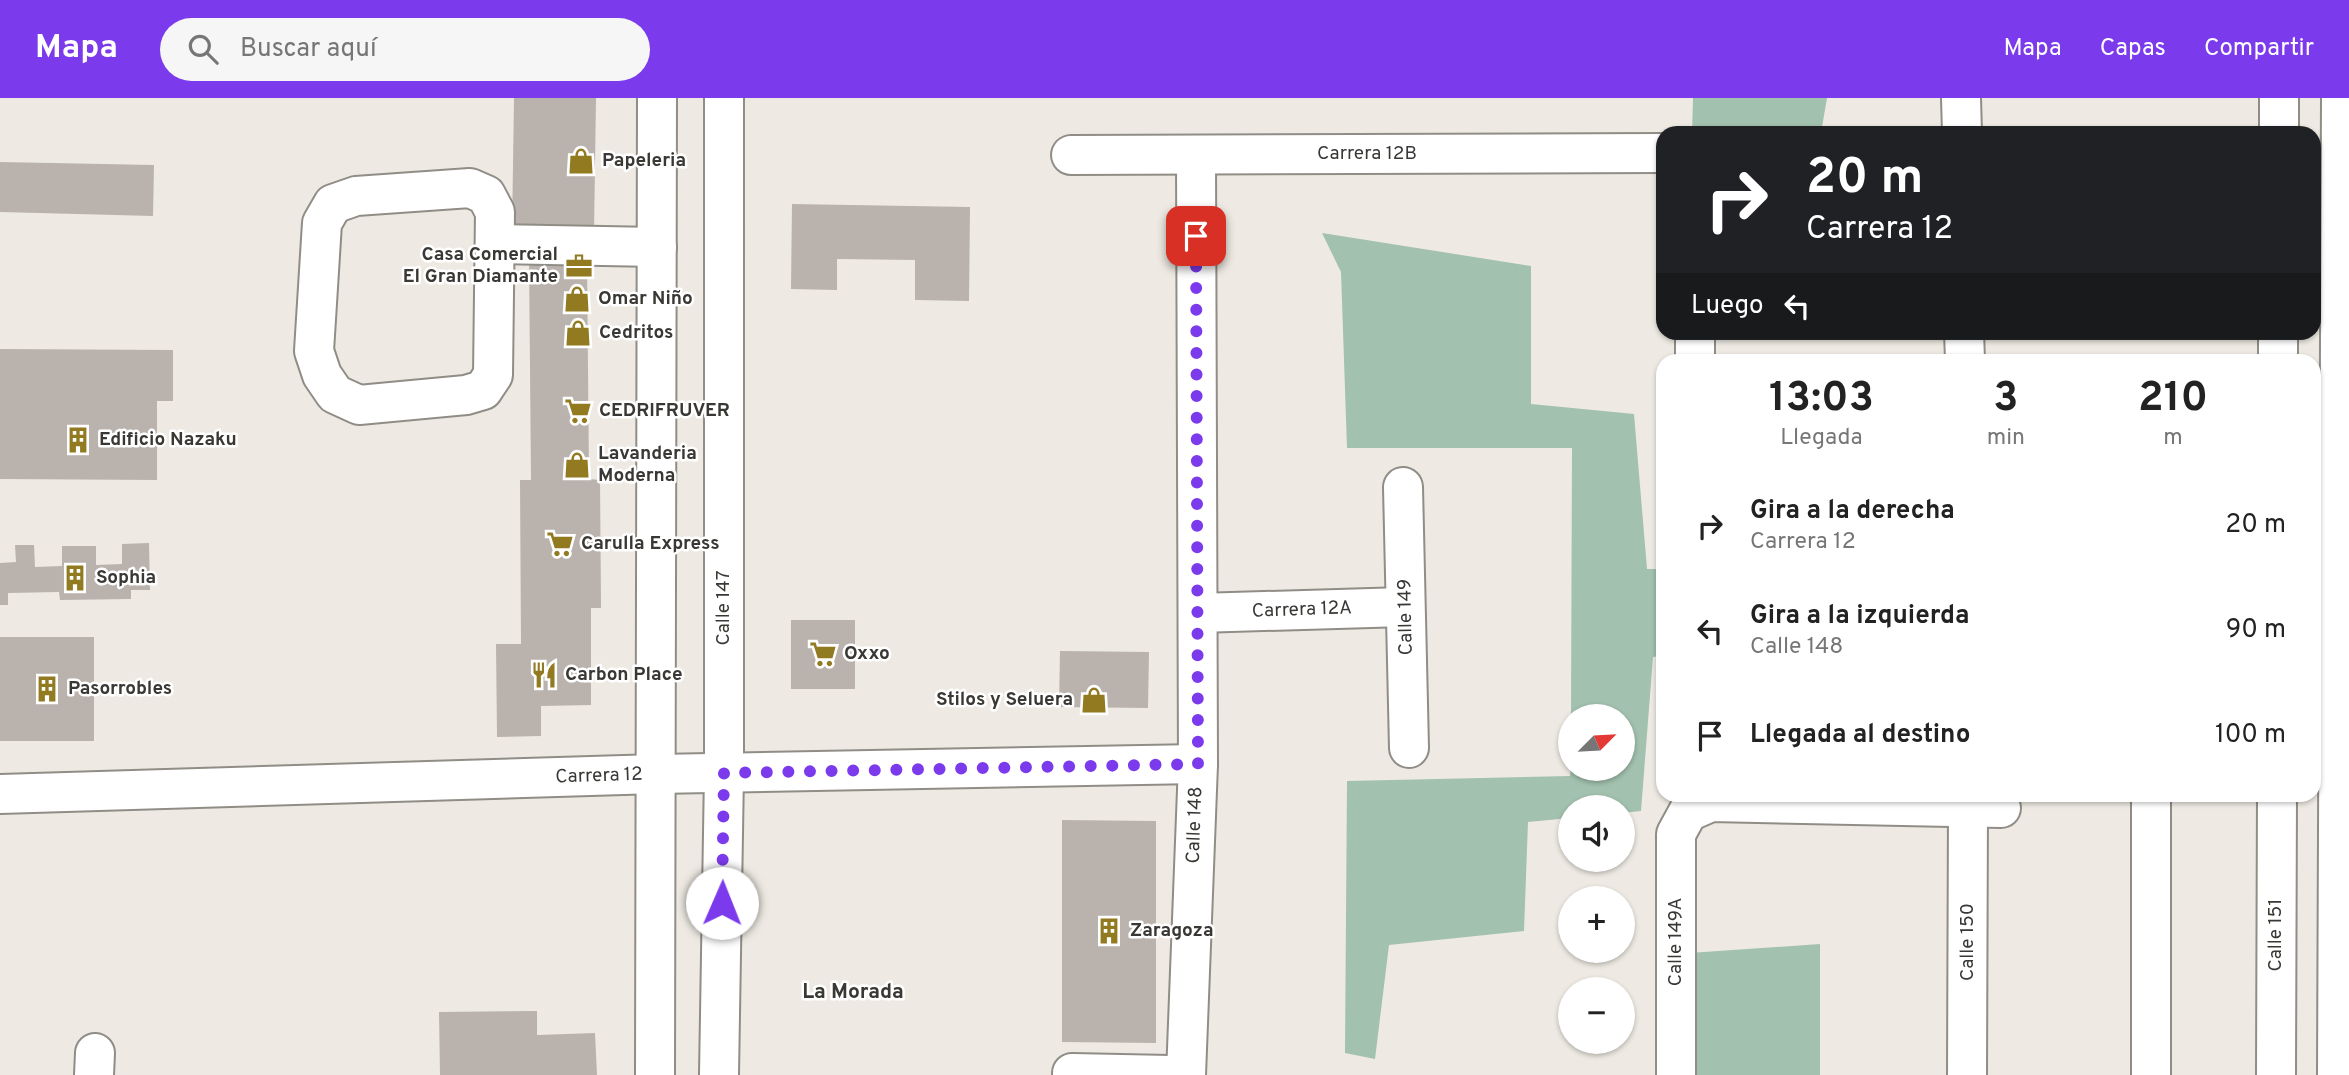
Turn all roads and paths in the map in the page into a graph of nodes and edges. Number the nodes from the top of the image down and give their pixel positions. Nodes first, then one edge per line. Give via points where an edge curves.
1 (657, 98) edge
2 (724, 98) edge
3 (1961, 98) edge
4 (2279, 98) edge
5 (2341, 98) edge
6 (1962, 126) edge
7 (2279, 126) edge
8 (1656, 153) edge
9 (1071, 155) dead end
10 (1196, 155) junction
11 (2345, 165) edge
12 (496, 244) junction
13 (657, 247) junction
14 (1403, 487) dead end
15 (1405, 607) junction
16 (1198, 613) junction
17 (1409, 748) dead end
18 (1198, 764) junction
19 (724, 773) junction
20 (657, 774) junction
21 (0, 794) edge
22 (2151, 802) edge
23 (2277, 802) edge
24 (1688, 812) joint
25 (2343, 905) edge
26 (2343, 966) edge
27 (1072, 1073) edge
28 (655, 1075) edge
29 (719, 1075) edge
30 (1170, 1075) edge
31 (1186, 1075) edge
32 (1676, 1075) edge
33 (1968, 1075) edge
34 (2151, 1075) edge
35 (2276, 1075) edge
36 (2337, 1075) edge

1 - 13 street
2 - 19 street, Calle 147
3 - 6 street
4 - 7 street
5 - 11 street
8 - 10 street, Carrera 12B
9 - 10 street, Carrera 12B
10 - 16 street, Calle 148
11 - 25 street
12 - 12 street via 495,212 486,195 470,188 356,196 334,204 322,223 314,351 335,394 359,405 483,390 493,375
12 - 13 street
13 - 20 street
14 - 15 street, Calle 149
15 - 16 street, Carrera 12A
15 - 17 street, Calle 149
16 - 18 street, Calle 148
18 - 19 street, Carrera 12
18 - 31 street, Calle 148
19 - 20 street, Carrera 12
19 - 29 street, Calle 147
20 - 21 street, Carrera 12
20 - 28 street
22 - 34 street
23 - 35 street, Calle 151
24 - 32 street, Calle 149A via 1676,834
24 - 33 street, Calle 150 via 1711,802 1984,808
25 - 26 street
26 - 36 street
27 - 30 street

